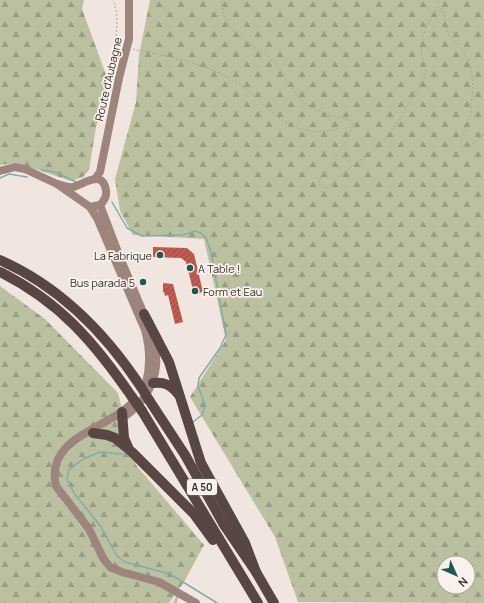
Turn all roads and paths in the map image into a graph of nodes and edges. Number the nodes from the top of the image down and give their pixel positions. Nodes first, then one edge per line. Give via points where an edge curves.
1 (113, 0) edge
2 (129, 0) edge
3 (222, 0) edge
4 (127, 48) junction
5 (119, 78) junction
6 (329, 115) junction
7 (484, 133) edge
8 (102, 162) junction
9 (0, 171) edge
10 (95, 179) junction
11 (83, 182) junction
12 (57, 184) junction
13 (104, 184) junction
14 (79, 198) junction
15 (100, 204) junction
16 (90, 207) junction
17 (0, 260) edge
18 (117, 260) junction
19 (0, 272) edge
20 (144, 314) junction
21 (148, 385) junction
22 (179, 396) junction
23 (134, 406) junction
24 (122, 415) junction
25 (93, 433) junction
26 (78, 437) junction
27 (132, 452) junction
28 (256, 572) junction
29 (243, 577) junction
30 (179, 593) junction
31 (175, 603) edge
32 (195, 603) edge
33 (258, 603) edge
34 (274, 603) edge

1 - 5 path via 117,10 117,31 110,71 113,77
2 - 4 main road, Route d'Aubagne
3 - 6 path via 224,15 236,33 276,64 307,105
4 - 5 main road, Route d'Aubagne
4 - 6 path via 182,59 228,77 252,92 288,125 308,131 335,130 337,128 329,119
5 - 8 main road, Route d'Aubagne
6 - 7 path via 351,121 352,129 319,180 320,186 324,188 330,186 374,150 394,128 425,76 422,40 434,11 440,7 444,11 449,36 463,51 471,70 471,112 460,145 469,146
8 - 10 main road, Route d'Aubagne
8 - 13 main road, Route d'Aubagne
9 - 12 main road via 15,167 25,169
10 - 11 main road
10 - 13 main road
11 - 12 main road via 72,187
11 - 14 main road
12 - 14 main road
13 - 15 main road via 106,197
14 - 16 main road via 83,204
15 - 16 main road
15 - 18 main road
16 - 18 main road
17 - 21 highway, A 50 via 46,285 92,325
18 - 20 main road
18 - 21 main road via 149,344
19 - 23 highway, A 50 via 40,294 83,333 113,369
20 - 21 main road via 156,348 157,362
20 - 22 highway via 169,362
21 - 22 highway via 163,382 172,386
21 - 23 main road, bridge
21 - 28 highway, A 50, bridge via 149,400 185,455 224,525
22 - 28 highway via 201,463 245,543
23 - 24 main road
23 - 29 highway, A 50
24 - 25 main road
24 - 26 main road
24 - 27 highway via 124,438
25 - 26 main road
25 - 27 highway via 115,438
26 - 30 main road via 58,459 54,479 56,486 89,529 103,558 114,570 148,578
27 - 29 highway via 194,514 233,570
28 - 34 highway, A 50
29 - 33 highway, A 50
30 - 31 lane
30 - 32 main road

